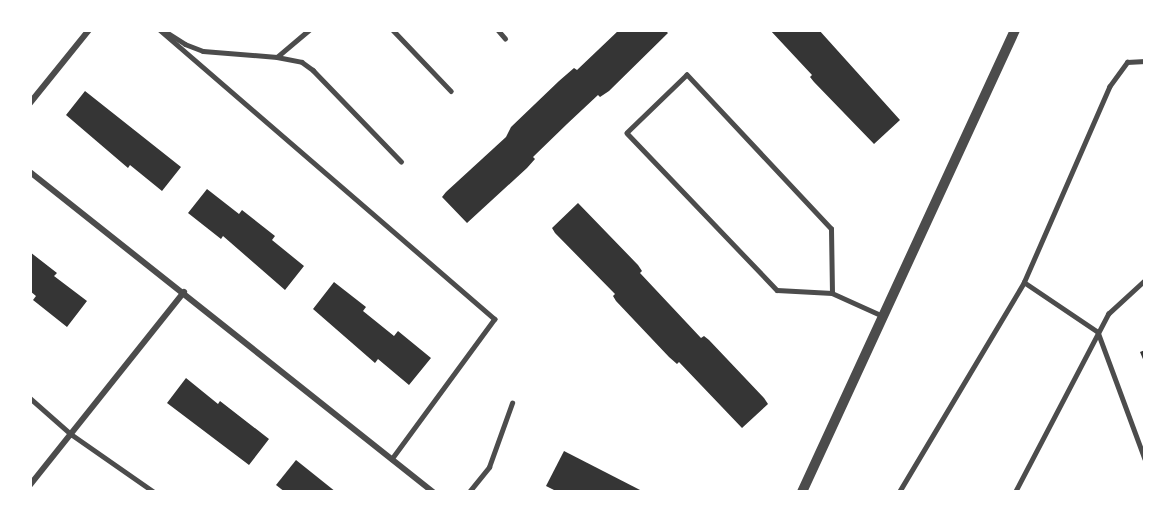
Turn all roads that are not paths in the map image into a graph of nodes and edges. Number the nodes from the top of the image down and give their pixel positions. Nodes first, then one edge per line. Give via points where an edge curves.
1 (89, 30) edge
2 (161, 30) edge
3 (309, 30) edge
4 (393, 30) edge
5 (498, 30) edge
6 (1015, 30) edge
7 (505, 38) dead end
8 (277, 57) junction
9 (1145, 61) edge
10 (451, 91) dead end
11 (30, 103) edge
12 (401, 161) dead end
13 (30, 172) edge
14 (1145, 280) edge
15 (1024, 282) junction
16 (184, 292) junction
17 (832, 293) junction
18 (883, 315) junction
19 (1098, 332) junction
20 (30, 398) edge
21 (512, 403) dead end
22 (71, 434) junction
23 (392, 459) junction
24 (1145, 459) edge
25 (30, 484) edge
26 (154, 492) edge
27 (433, 492) edge
28 (469, 492) edge
29 (802, 492) edge
30 (899, 492) edge
31 (1015, 492) edge

1 - 11 street
2 - 8 lane via 203,51
2 - 23 lane via 495,320
3 - 8 lane
4 - 10 lane
5 - 7 lane
6 - 18 street
8 - 12 lane via 302,62 313,70
9 - 15 lane via 1128,62 1109,87
13 - 16 street
14 - 19 lane via 1108,314
15 - 19 lane
15 - 30 lane
16 - 22 street
16 - 23 street
17 - 17 lane via 831,230 687,75 627,133 777,290
17 - 18 lane
18 - 29 street
19 - 24 lane
19 - 31 lane
20 - 22 lane
21 - 28 lane via 489,466
22 - 25 street
22 - 26 lane
23 - 27 street

